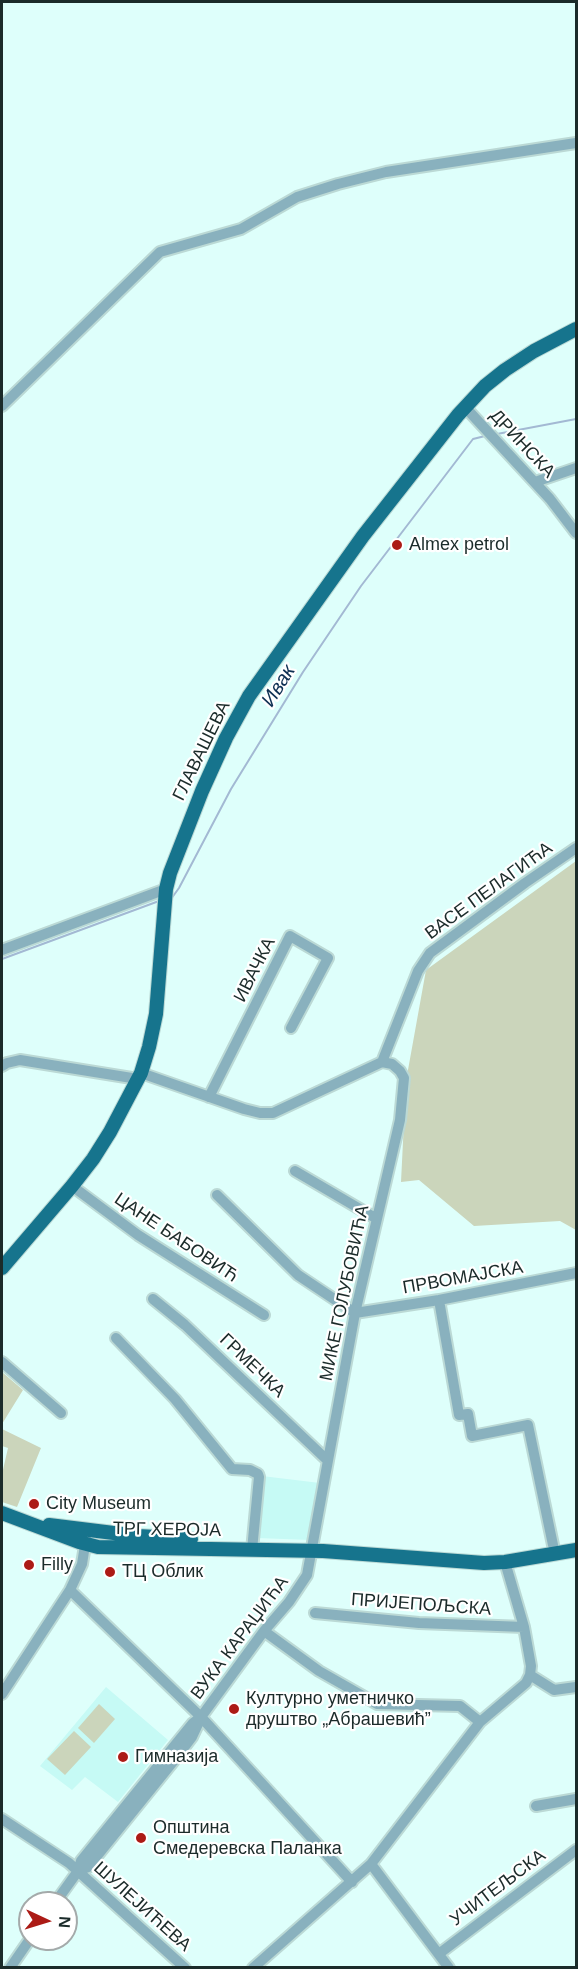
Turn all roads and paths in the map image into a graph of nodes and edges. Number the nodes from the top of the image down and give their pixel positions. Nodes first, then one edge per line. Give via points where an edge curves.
1 (576, 144) edge
2 (576, 329) edge
3 (2, 406) edge
4 (465, 407) junction
5 (576, 468) edge
6 (535, 482) junction
7 (576, 533) edge
8 (576, 848) edge
9 (165, 892) junction
10 (2, 950) edge
11 (291, 1028) dead end
12 (382, 1062) junction
13 (2, 1066) edge
14 (139, 1076) junction
15 (209, 1096) junction
16 (295, 1171) dead end
17 (72, 1186) junction
18 (217, 1195) dead end
19 (377, 1219) junction
20 (2, 1268) edge
21 (576, 1274) edge
22 (153, 1299) dead end
23 (439, 1300) junction
24 (355, 1313) junction
25 (264, 1315) dead end
26 (116, 1338) dead end
27 (2, 1362) edge
28 (61, 1413) dead end
29 (327, 1460) junction
30 (2, 1512) edge
31 (26, 1522) junction
32 (87, 1529) junction
33 (576, 1541) edge
34 (86, 1544) junction
35 (553, 1545) junction
36 (253, 1546) junction
37 (313, 1547) junction
38 (576, 1550) edge
39 (505, 1562) junction
40 (70, 1590) junction
41 (315, 1613) dead end
42 (524, 1628) junction
43 (264, 1630) junction
44 (530, 1675) junction
45 (576, 1688) edge
46 (2, 1694) edge
47 (201, 1717) junction
48 (480, 1722) junction
49 (576, 1799) edge
50 (536, 1806) dead end
51 (2, 1819) edge
52 (576, 1850) edge
53 (371, 1864) junction
54 (78, 1871) junction
55 (352, 1882) junction
56 (64, 1891) edge
57 (22, 1951) edge
58 (440, 1953) junction
59 (10, 1968) edge
60 (184, 1968) edge
61 (254, 1968) edge
62 (449, 1968) edge

1 - 3 street via 386,172 338,184 297,197 241,229 160,252
2 - 4 main road, ГЛАВАШЕВА via 505,370
4 - 6 street, ДРИНСКА
4 - 9 main road, ГЛАВАШЕВА via 363,536 249,696 202,791 179,845
5 - 6 street
6 - 7 street, ДРИНСКА
8 - 12 street, ВАСЕ ПЕЛАГИЋА via 430,953 418,971
9 - 10 street
9 - 14 main road, ГЛАВАШЕВА via 156,1014
11 - 15 street, ИВАЧКА via 328,958 290,936
12 - 15 street via 273,1113 244,1109
12 - 19 street, МИКЕ ГОЛУБОВИЋА via 392,1064 404,1078 400,1120
13 - 14 street via 20,1060
14 - 15 street
14 - 17 main road, ГЛАВАШЕВА via 104,1142
16 - 19 street
17 - 20 main road, ГЛАВАШЕВА
17 - 25 street, ЦАНЕ БАБОВИЋ via 138,1235
18 - 24 street via 298,1275
19 - 24 street, МИКЕ ГОЛУБОВИЋА
21 - 23 street, ПРВОМАЈСКА
22 - 29 street, ГРМЕЧКА
23 - 24 street, ПРВОМАЈСКА
23 - 35 street via 459,1415 468,1414 472,1436 528,1425
24 - 29 street, МИКЕ ГОЛУБОВИЋА
26 - 36 street via 175,1399 232,1469 258,1474
27 - 28 street
29 - 37 street, МИКЕ ГОЛУБОВИЋА
30 - 31 main road, ТРГ ХЕРОЈА
31 - 32 main road, ТРГ ХЕРОЈА
31 - 34 main road, ТРГ ХЕРОЈА
32 - 34 street
32 - 36 main road, ТРГ ХЕРОЈА
33 - 35 main road
34 - 36 main road, ТРГ ХЕРОЈА
34 - 40 street
35 - 37 main road via 500,1556
36 - 37 main road, ТРГ ХЕРОЈА
37 - 39 main road
37 - 43 street, ВУКА КАРАЏИЋА via 303,1582
38 - 39 main road
39 - 42 street
40 - 46 street
40 - 47 street
41 - 42 street, ПРИЈЕПОЉСКА
42 - 44 street
43 - 47 street, ВУКА КАРАЏИЋА
43 - 48 street via 319,1671 377,1704 460,1707
44 - 45 street via 554,1690
44 - 48 street via 526,1683
47 - 54 street, ВУКА КАРАЏИЋА via 81,1861
47 - 55 street
48 - 53 street
49 - 50 street
51 - 54 street, ШУЛЕЈИЋЕВА
52 - 58 street, УЧИТЕЉСКА
53 - 55 street
53 - 58 street
54 - 56 street, ВУКА КАРАЏИЋА
54 - 60 street, ШУЛЕЈИЋЕВА
55 - 61 street
57 - 59 street
58 - 62 street

